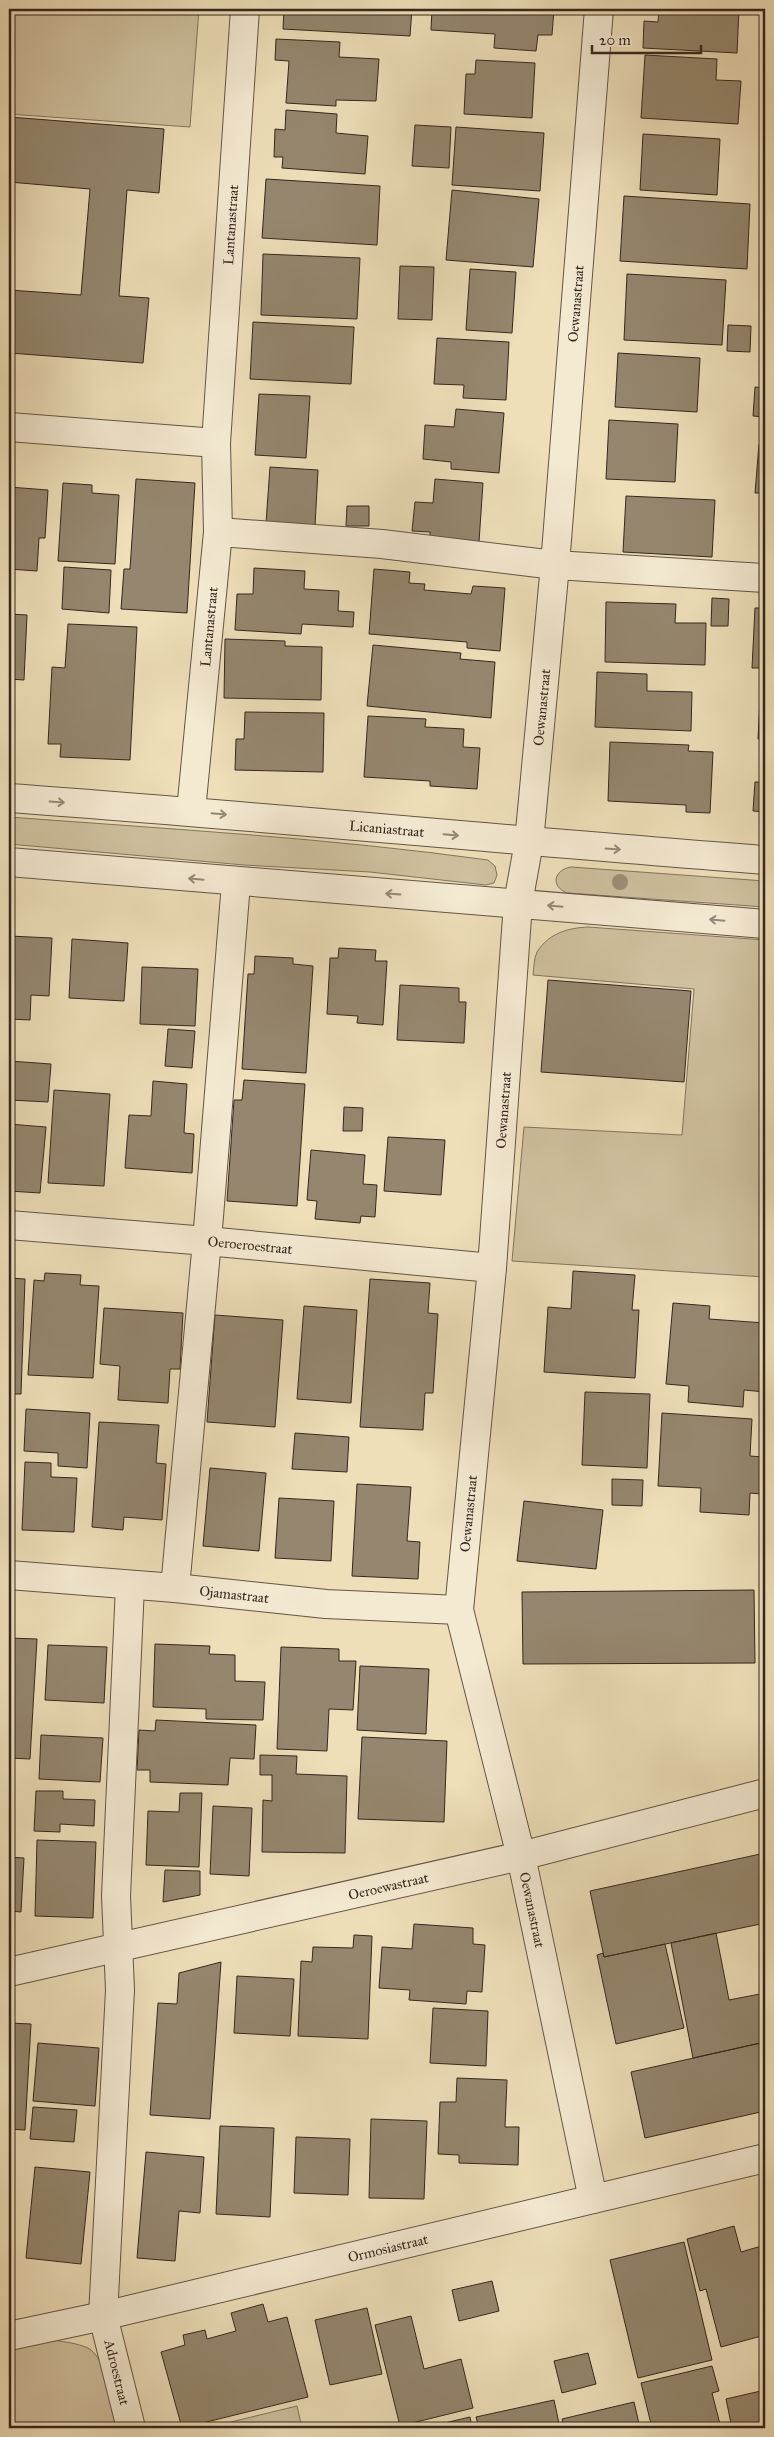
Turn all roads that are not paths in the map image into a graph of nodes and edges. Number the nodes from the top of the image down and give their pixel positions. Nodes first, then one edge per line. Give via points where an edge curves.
1 (245, 9) edge
2 (599, 9) edge
3 (9, 427) edge
4 (216, 443) junction
5 (218, 532) junction
6 (555, 565) junction
7 (765, 578) edge
8 (9, 798) edge
9 (190, 811) junction
10 (529, 842) junction
11 (765, 860) edge
12 (9, 862) edge
13 (236, 882) junction
14 (518, 903) junction
15 (765, 924) edge
16 (9, 1225) edge
17 (207, 1241) junction
18 (492, 1268) junction
19 (9, 1575) edge
20 (130, 1586) junction
21 (175, 1588) junction
22 (459, 1610) junction
23 (765, 1792) edge
24 (521, 1856) junction
25 (118, 1948) junction
26 (9, 1972) edge
27 (765, 2158) edge
28 (593, 2199) junction
29 (102, 2316) junction
30 (9, 2336) edge
31 (131, 2428) edge

1 - 4 street, Lantanastraat
2 - 6 street, Oewanastraat
3 - 4 street
4 - 5 street, Lantanastraat
5 - 6 street via 382,544
5 - 9 street, Lantanastraat
6 - 7 street
6 - 10 street, Oewanastraat
8 -> 9 street, Licaniastraat
9 -> 10 street, Licaniastraat
10 -> 11 street, Licaniastraat
10 - 14 street, Oewanastraat
13 -> 12 street
14 -> 13 street
13 - 17 street
15 -> 14 street
14 - 18 street, Oewanastraat
16 - 17 street, Oeroeroestraat
17 - 18 street, Oeroeroestraat
17 - 21 street
18 - 22 street, Oewanastraat
19 - 20 street, Ojamastraat
20 - 21 street, Ojamastraat
20 - 25 street, Adroestraat via 116,1896
21 - 22 street, Ojamastraat via 326,1604
22 - 24 street, Oewanastraat
23 - 24 street, Oeroewastraat
24 - 25 street, Oeroewastraat
24 - 28 street, Oewanastraat
25 - 26 street, Oeroewastraat
25 - 29 street, Adroestraat via 120,1990
27 - 28 street, Ormosiastraat
28 - 29 street, Ormosiastraat
29 - 30 street, Ormosiastraat
29 - 31 street, Adroestraat

